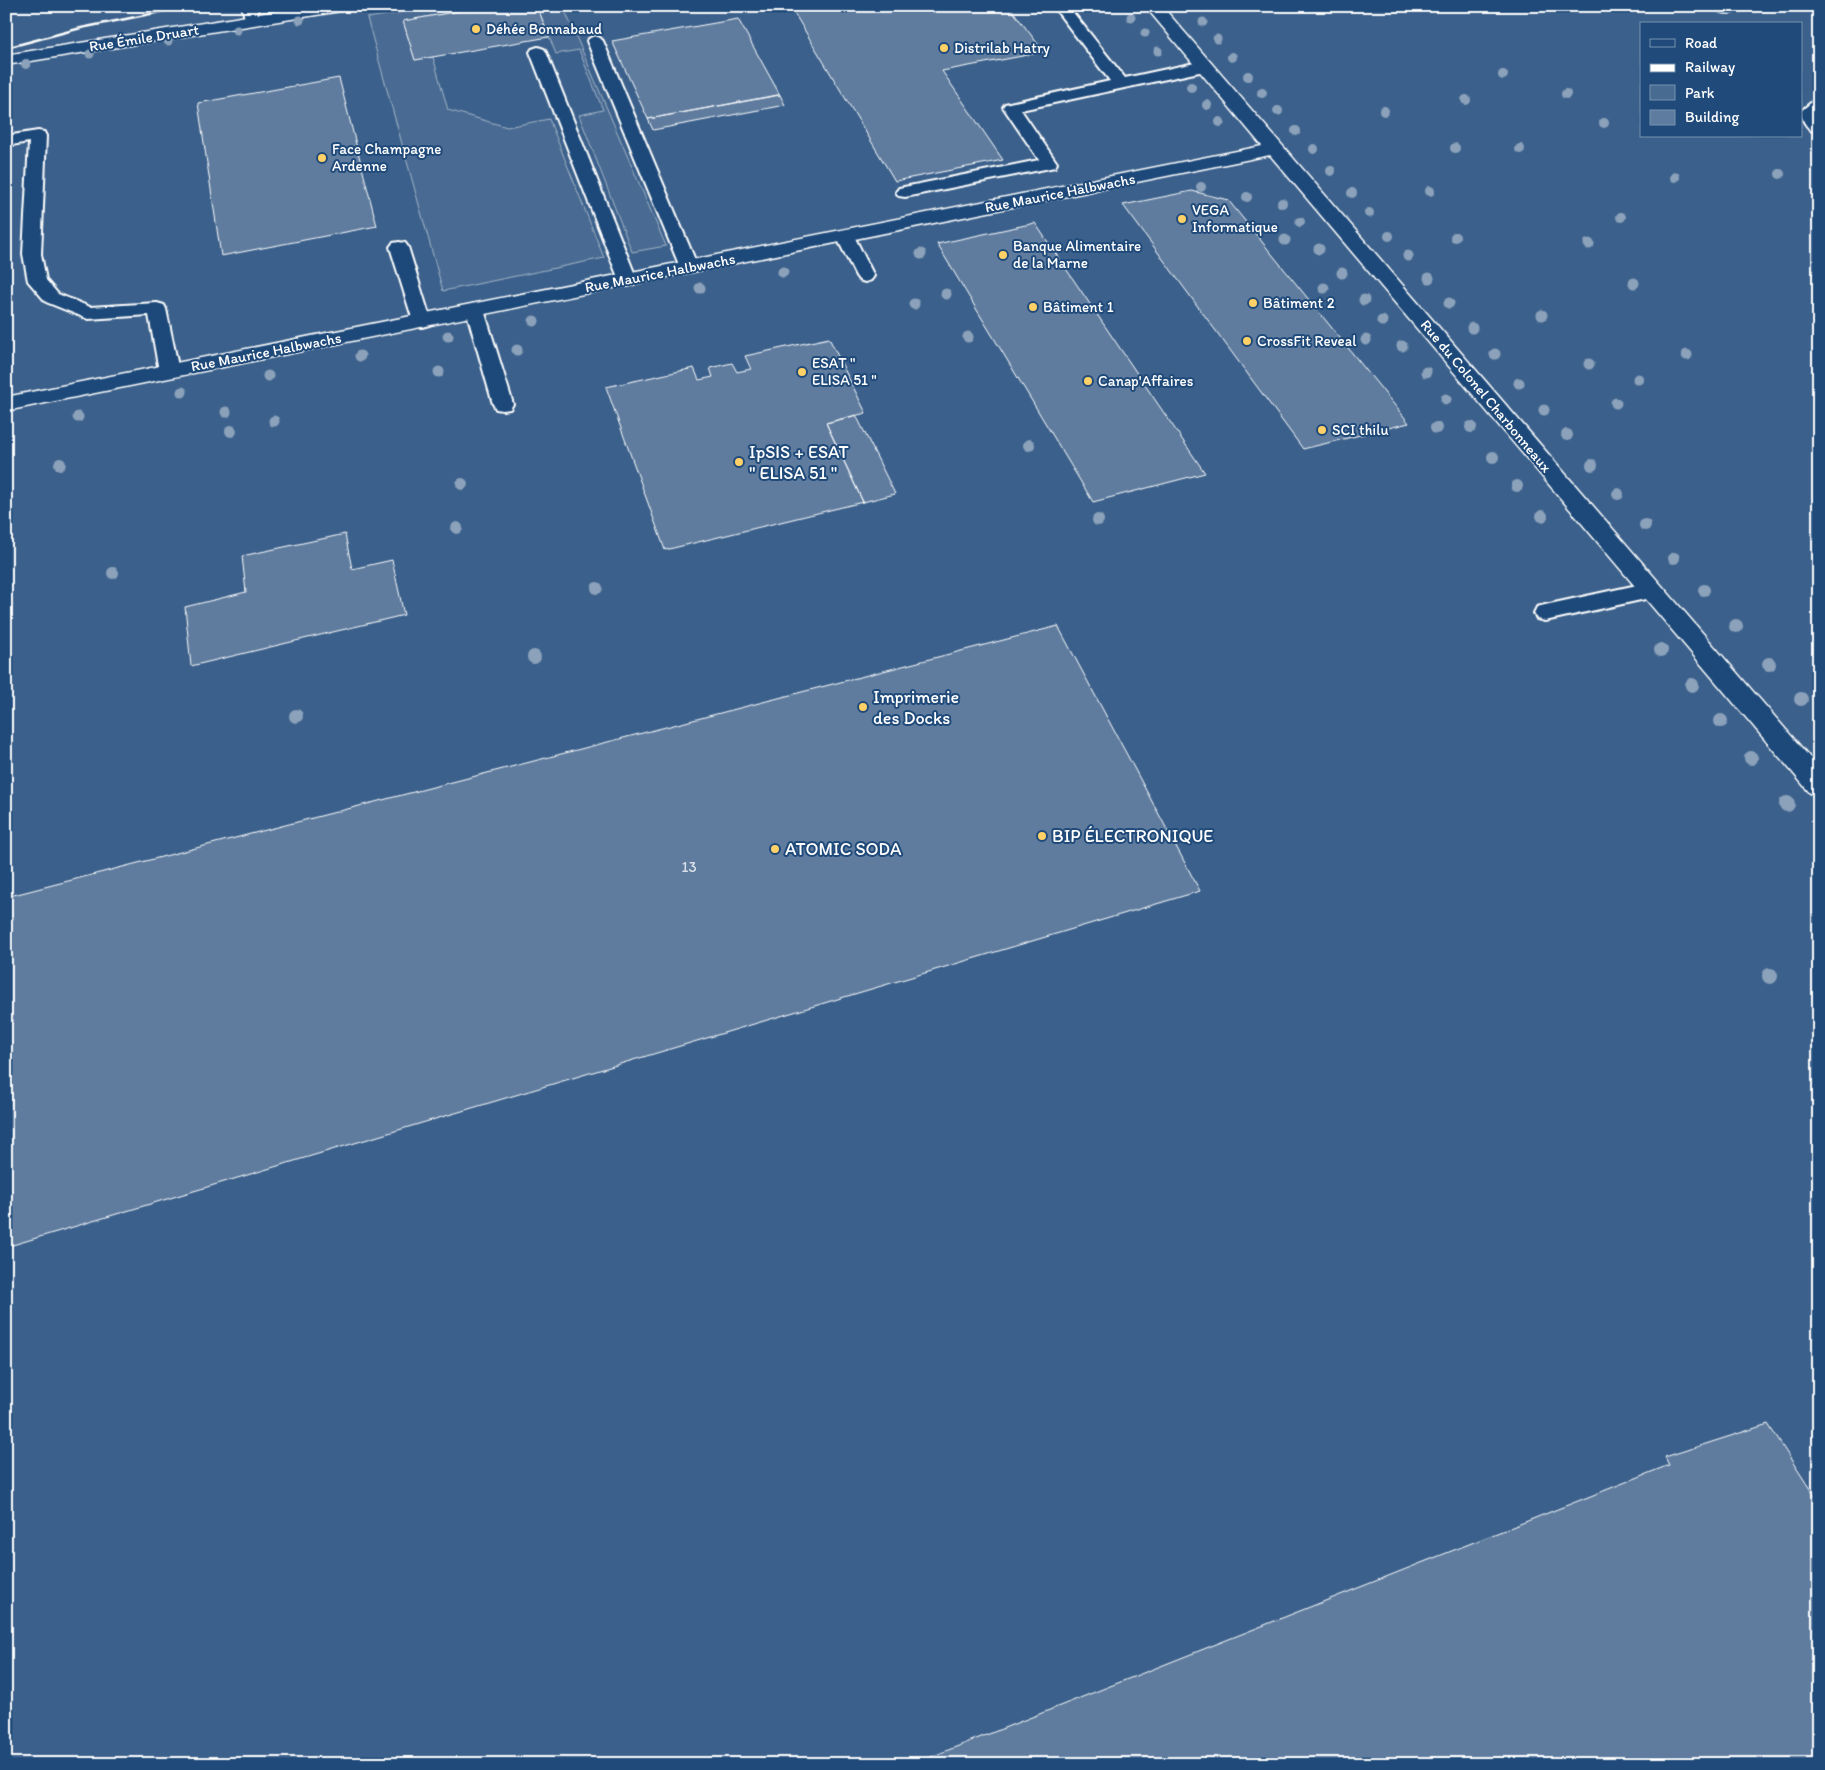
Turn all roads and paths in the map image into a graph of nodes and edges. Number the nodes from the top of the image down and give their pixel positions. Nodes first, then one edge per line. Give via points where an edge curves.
1 (341, 6) edge
2 (1060, 6) edge
3 (1153, 6) edge
4 (1720, 6) edge
5 (1742, 6) edge
6 (253, 10) edge
7 (595, 41) dead end
8 (6, 47) edge
9 (538, 52) dead end
10 (6, 60) edge
11 (1204, 66) junction
12 (1121, 84) junction
13 (1819, 104) edge
14 (1819, 129) edge
15 (6, 141) edge
16 (1275, 148) junction
17 (905, 192) dead end
18 (845, 236) junction
19 (400, 246) dead end
20 (689, 267) junction
21 (865, 276) dead end
22 (628, 280) junction
23 (475, 310) junction
24 (422, 321) junction
25 (169, 371) junction
26 (6, 404) edge
27 (503, 404) dead end
28 (1651, 590) junction
29 (1545, 613) dead end
30 (1819, 786) edge

1 - 6 street, Rue Émile Druart
2 - 12 lane
3 - 11 street, Rue du Colonel Charbonneaux
4 - 5 lane via 1724,9
6 - 8 street, Rue Émile Druart
6 - 10 street, Rue Émile Druart
7 - 20 lane
9 - 22 lane
11 - 12 lane
11 - 16 street, Rue du Colonel Charbonneaux
12 - 17 lane via 1011,107 1049,163
13 - 14 lane via 1808,114
15 - 25 lane, Rue Maurice Halbwachs via 38,136 32,254 37,281 52,298 88,312 157,310
16 - 18 street, Rue Maurice Halbwachs
16 - 28 street, Rue du Colonel Charbonneaux
18 - 20 street, Rue Maurice Halbwachs
18 - 21 lane
19 - 24 lane
20 - 22 street, Rue Maurice Halbwachs
22 - 23 street, Rue Maurice Halbwachs
23 - 24 street, Rue Maurice Halbwachs
23 - 27 lane
24 - 25 street, Rue Maurice Halbwachs
25 - 26 street, Rue Maurice Halbwachs
28 - 29 lane
28 - 30 street, Rue du Colonel Charbonneaux

